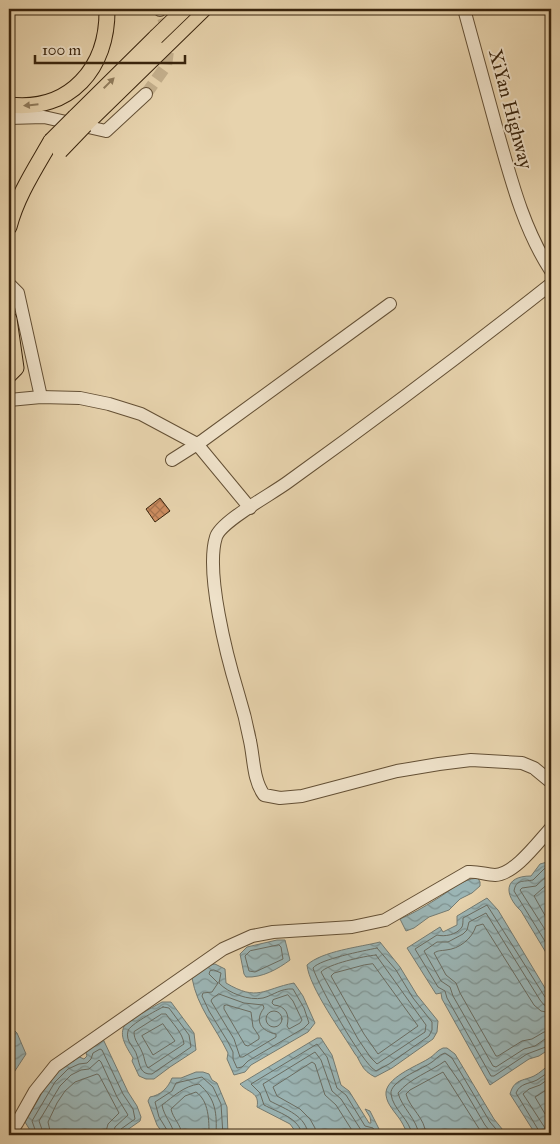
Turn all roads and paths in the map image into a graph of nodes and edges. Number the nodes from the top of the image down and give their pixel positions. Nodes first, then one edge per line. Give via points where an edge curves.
1 (107, 9) edge
2 (185, 9) edge
3 (204, 9) edge
4 (464, 9) edge
5 (146, 94) tunnel mouth
6 (9, 105) edge
7 (9, 118) edge
8 (80, 121) junction
9 (9, 227) edge
10 (551, 271) edge
11 (9, 284) edge
12 (551, 284) edge
13 (390, 304) dead end
14 (9, 318) edge
15 (9, 375) edge
16 (41, 397) junction
17 (9, 400) edge
18 (196, 444) junction
19 (172, 460) dead end
20 (250, 508) junction
21 (551, 782) edge
22 (551, 828) edge
23 (9, 1135) edge

1 -> 6 main road via 102,48 92,70 54,101
8 -> 2 main road, bridge
3 - 8 main road
4 - 10 street, XiYan Highway via 523,219
5 - 7 street via 106,131 44,117
8 - 9 main road, bridge via 30,176 13,210
11 - 16 street via 18,293
12 - 20 street
13 - 18 street
14 - 15 main road via 16,368
16 - 17 street
16 - 18 street via 80,398 109,404 140,414
18 - 19 street
18 - 20 street
20 - 21 street via 233,518 216,535 213,556 225,645 248,732 256,782 264,795 280,798 302,796 396,772 471,760 522,763
22 - 23 street via 513,868 495,875 468,872 385,920 352,927 266,933 223,949 55,1066

